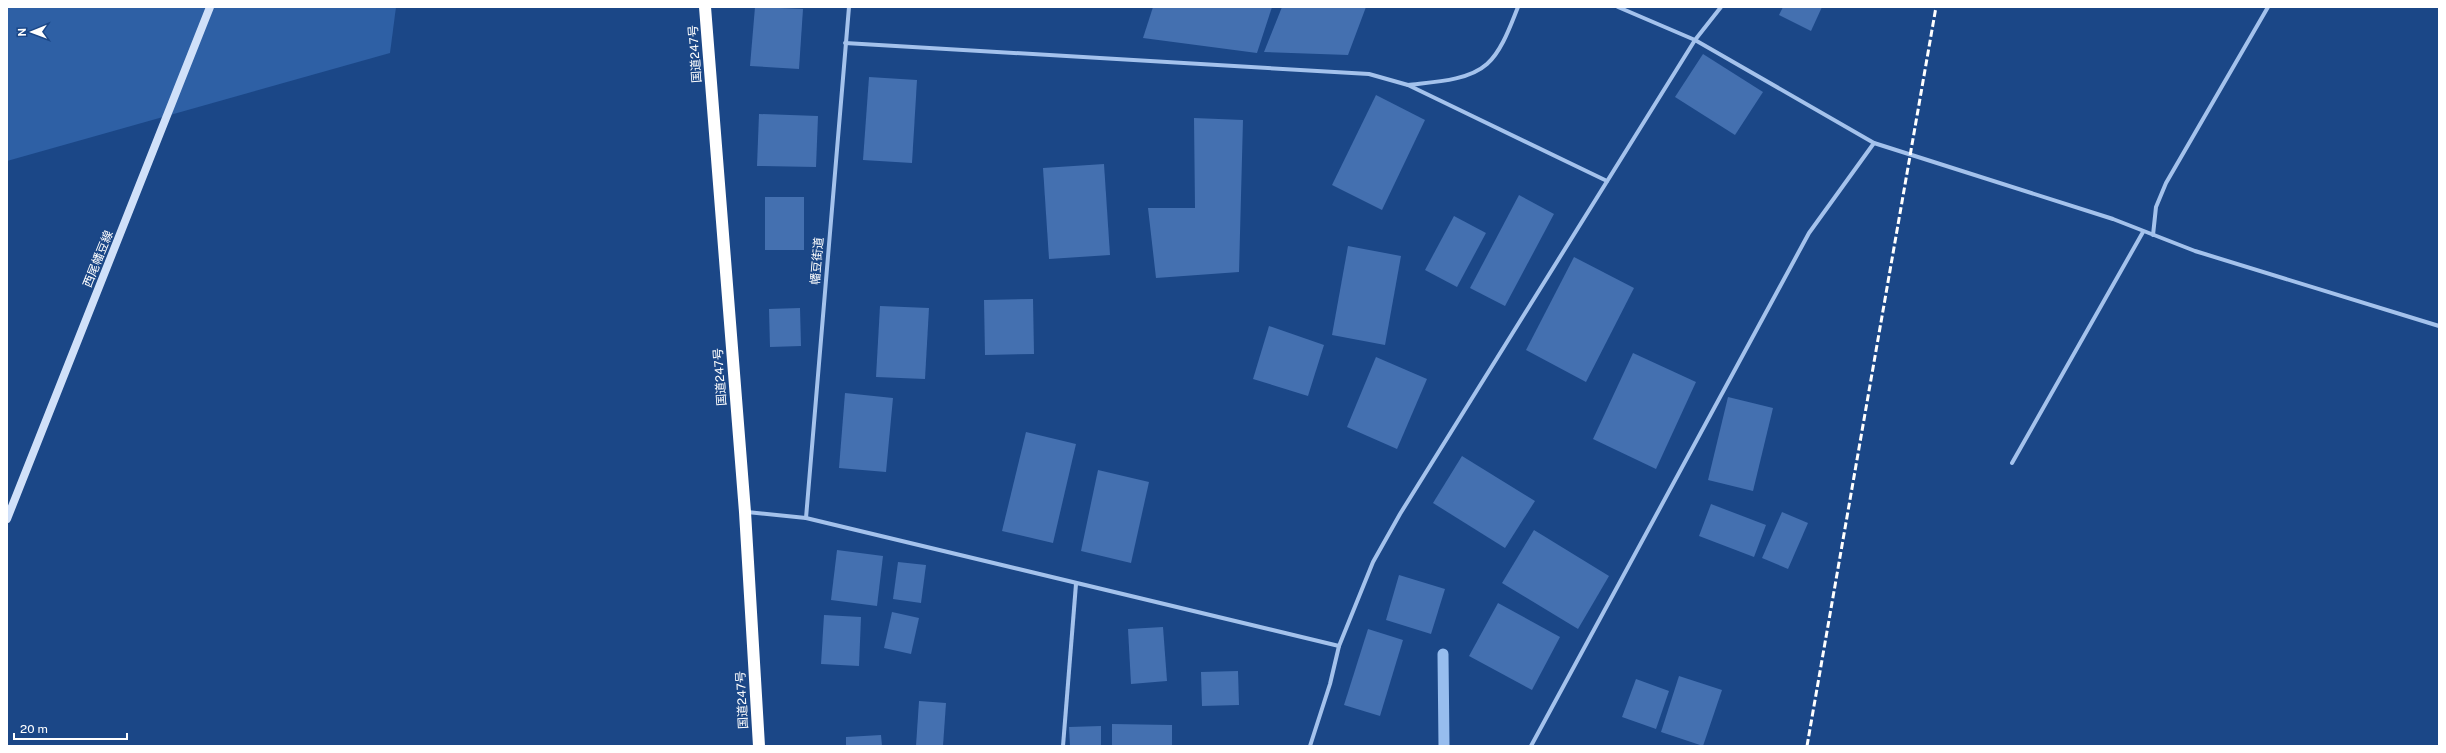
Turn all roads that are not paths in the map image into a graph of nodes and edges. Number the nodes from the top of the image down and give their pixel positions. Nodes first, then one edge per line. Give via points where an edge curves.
1 (210, 7) edge
2 (705, 7) edge
3 (849, 7) edge
4 (1518, 7) edge
5 (1618, 7) edge
6 (1721, 7) edge
7 (2268, 7) edge
8 (1695, 40) junction
9 (845, 43) junction
10 (1408, 85) junction
11 (1874, 142) junction
12 (1607, 181) junction
13 (2143, 232) junction
14 (2153, 235) junction
15 (2439, 326) edge
16 (2012, 463) dead end
17 (745, 512) junction
18 (806, 518) junction
19 (7, 519) edge
20 (1076, 584) junction
21 (1339, 646) junction
22 (759, 746) edge
23 (1063, 746) edge
24 (1310, 746) edge
25 (1531, 746) edge

1 - 19 main road, 西尾幡豆線
2 - 17 highway, 国道247号
3 - 9 street, 幡豆街道
4 - 10 street via 1508,34 1487,64 1458,79
5 - 8 street
6 - 8 street
7 - 14 street via 2166,183 2156,207
8 - 11 street
8 - 12 street
9 - 10 street via 1369,74
9 - 18 street, 幡豆街道
10 - 12 street
11 - 13 street via 2113,219
11 - 25 street via 1808,233
12 - 21 street via 1384,541
13 - 14 street
13 - 16 street
14 - 15 street via 2195,251
17 - 18 street
17 - 22 highway, 国道247号
18 - 20 street
20 - 21 street
20 - 23 street
21 - 24 street

